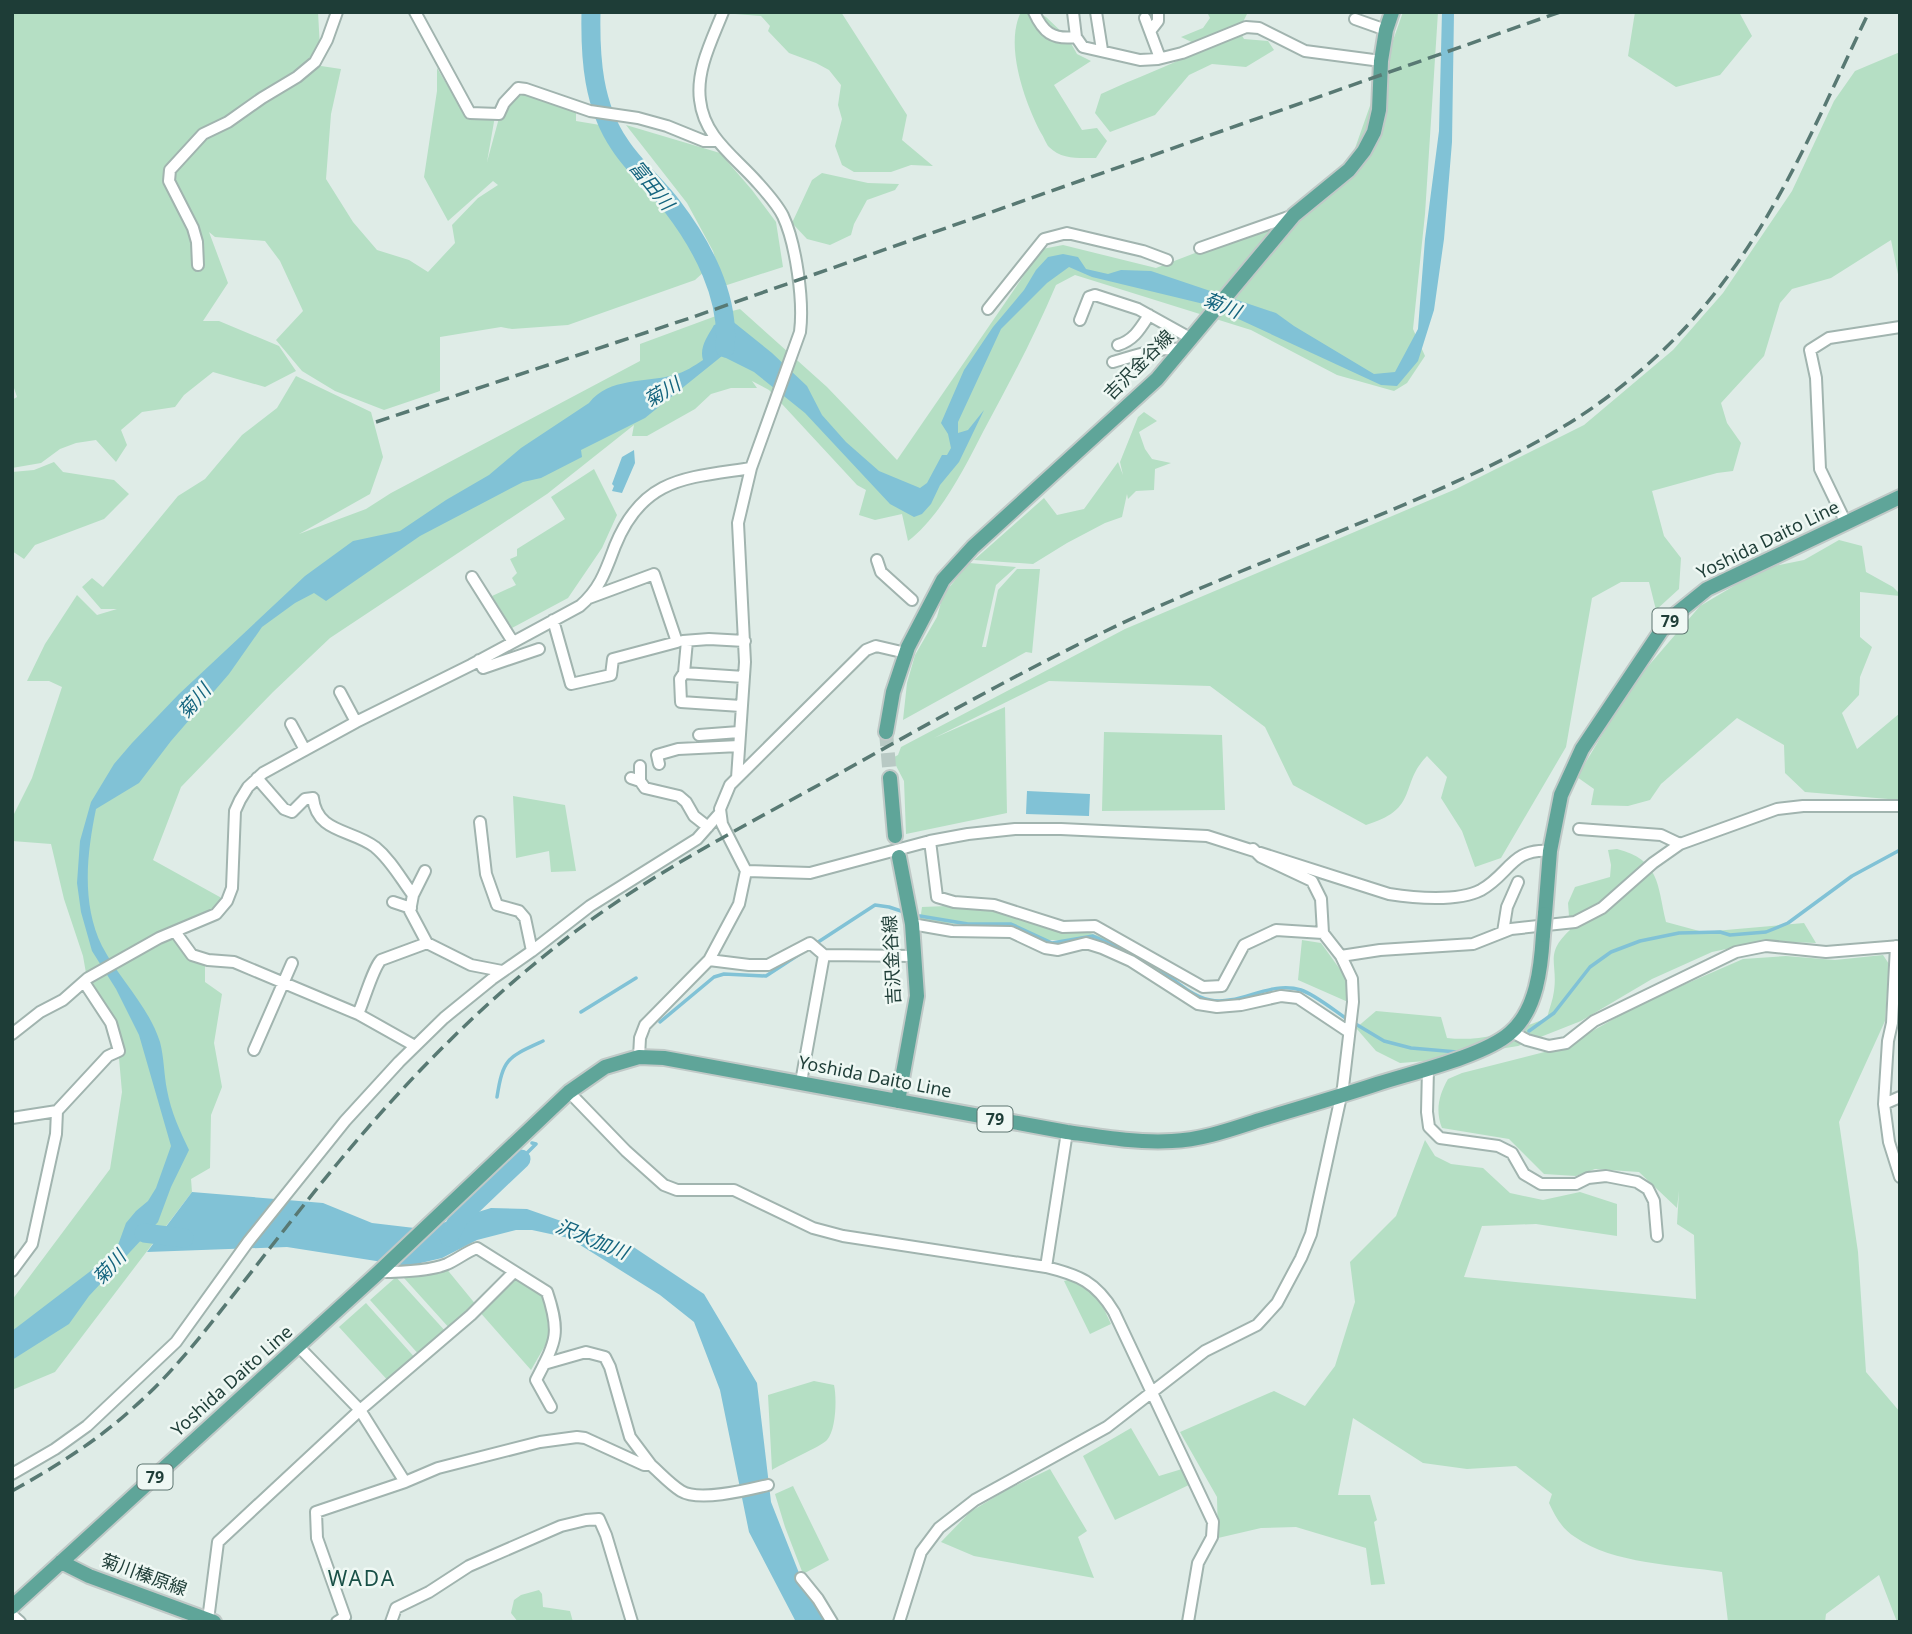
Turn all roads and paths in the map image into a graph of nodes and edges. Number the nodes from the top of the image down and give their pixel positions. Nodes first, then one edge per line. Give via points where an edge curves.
1 (337, 12) edge
2 (415, 12) edge
3 (723, 12) edge
4 (1034, 12) edge
5 (1073, 12) edge
6 (1096, 12) edge
7 (1158, 12) edge
8 (1392, 12) edge
9 (1144, 18) dead end
10 (1355, 19) dead end
11 (1151, 30) junction
12 (1386, 30) junction
13 (1076, 37) junction
14 (1102, 50) junction
15 (1160, 58) junction
16 (1381, 61) junction
17 (716, 141) junction
18 (1294, 215) junction
19 (1200, 248) dead end
20 (1167, 260) dead end
21 (198, 265) dead end
22 (988, 309) dead end
23 (1149, 315) junction
24 (1080, 320) dead end
25 (1900, 327) edge
26 (1190, 340) junction
27 (1118, 345) dead end
28 (1113, 362) dead end
29 (751, 468) junction
30 (1900, 497) edge
31 (1846, 523) junction
32 (877, 560) dead end
33 (472, 577) dead end
34 (589, 598) junction
35 (912, 600) dead end
36 (553, 620) junction
37 (682, 641) junction
38 (745, 641) junction
39 (513, 642) junction
40 (539, 649) dead end
41 (906, 653) junction
42 (479, 660) junction
43 (684, 673) junction
44 (744, 677) junction
45 (340, 692) dead end
46 (741, 706) junction
47 (356, 722) junction
48 (291, 724) dead end
49 (739, 732) junction
50 (886, 732) tunnel mouth
51 (699, 735) dead end
52 (739, 746) junction
53 (306, 750) junction
54 (659, 764) dead end
55 (640, 766) dead end
56 (257, 778) junction
57 (890, 778) tunnel mouth
58 (737, 779) junction
59 (1900, 806) edge
60 (720, 813) junction
61 (480, 822) dead end
62 (708, 827) junction
63 (1579, 829) dead end
64 (895, 836) dead end
65 (930, 841) junction
66 (1680, 844) junction
67 (1253, 849) junction
68 (1550, 851) junction
69 (899, 858) dead end
70 (425, 871) dead end
71 (746, 871) junction
72 (1518, 882) dead end
73 (413, 895) junction
74 (393, 902) dead end
75 (411, 908) junction
76 (912, 924) junction
77 (176, 933) junction
78 (1323, 933) junction
79 (1503, 933) junction
80 (427, 943) junction
81 (1898, 946) edge
82 (817, 950) junction
83 (532, 951) junction
84 (914, 956) junction
85 (1341, 956) junction
86 (709, 960) junction
87 (292, 963) dead end
88 (502, 971) junction
89 (86, 980) junction
90 (283, 984) junction
91 (358, 1014) junction
92 (1349, 1030) junction
93 (1512, 1032) junction
94 (12, 1034) edge
95 (415, 1046) junction
96 (254, 1051) dead end
97 (639, 1057) junction
98 (1428, 1068) junction
99 (801, 1082) junction
100 (569, 1092) junction
101 (1341, 1096) junction
102 (1900, 1097) edge
103 (898, 1101) junction
104 (1884, 1104) junction
105 (57, 1111) junction
106 (12, 1118) edge
107 (1067, 1132) junction
108 (1900, 1177) edge
109 (1657, 1236) dead end
110 (1046, 1267) junction
111 (382, 1270) junction
112 (12, 1271) edge
113 (514, 1272) junction
114 (298, 1346) junction
115 (544, 1364) junction
116 (1153, 1391) junction
117 (551, 1407) dead end
118 (360, 1410) junction
119 (651, 1465) junction
120 (12, 1474) edge
121 (405, 1482) junction
122 (767, 1485) dead end
123 (61, 1562) junction
124 (801, 1578) dead end
125 (12, 1607) edge
126 (12, 1615) edge
127 (211, 1621) edge
128 (20, 1622) edge
129 (337, 1622) edge
130 (391, 1622) edge
131 (632, 1622) edge
132 (832, 1622) edge
133 (899, 1622) edge
134 (1188, 1622) edge

1 - 21 street via 315,62 203,134 170,170 169,181 194,228
2 - 17 street via 470,113 499,114 518,89 526,89 590,111 667,125 704,141
3 - 17 street via 699,85 704,116
4 - 13 street via 1042,29 1053,36
5 - 13 street
6 - 14 street
7 - 11 street
8 - 12 main road, 吉沢金谷線
9 - 11 street
10 - 12 street
11 - 15 street
12 - 16 main road, 吉沢金谷線
13 - 14 street via 1083,47
14 - 15 street via 1140,60
15 - 16 street via 1246,27 1259,28 1305,51
16 - 18 main road, 吉沢金谷線 via 1379,110 1364,151 1349,170
17 - 29 street via 774,202 790,232 802,317
18 - 19 street
18 - 26 main road, 吉沢金谷線
20 - 22 street via 1067,233 1044,239
23 - 24 street via 1095,295 1089,297
23 - 26 street
23 - 27 street via 1138,334
25 - 31 street via 1829,338 1810,350 1816,378 1820,469
26 - 28 street
26 - 41 main road, 吉沢金谷線 via 1157,379 943,580
29 - 34 street via 669,484 650,494 626,521 602,581
29 - 38 street via 738,523
30 - 31 main road, Yoshida Daito Line / 79
31 - 68 main road, Yoshida Daito Line / 79 via 1707,589 1676,614 1582,749 1562,795
32 - 35 street via 881,572
33 - 39 street
34 - 36 street
34 - 37 street via 654,574
36 - 37 street via 570,684 611,675 613,659
36 - 39 street
37 - 38 street
37 - 43 street
38 - 44 street
39 - 42 street
40 - 42 street via 483,668
41 - 50 main road, 吉沢金谷線
41 - 58 street via 876,646 866,650
42 - 47 street
43 - 44 street
43 - 46 street via 681,702
44 - 46 street
45 - 47 street
46 - 49 street
47 - 53 street
48 - 53 street
49 - 51 street
49 - 52 street
52 - 54 street via 678,749 657,755
52 - 58 street
53 - 56 street
55 - 62 street via 636,780 645,788 679,796
56 - 73 street via 292,812 305,799 313,798 315,812 323,822 375,847
56 - 77 street via 235,811 234,875 227,901 216,914
57 - 64 main road
58 - 60 street via 721,801
59 - 66 street via 1777,809
60 - 62 street
60 - 71 street
61 - 83 street via 486,874 497,905 519,911 525,918
62 - 83 street
63 - 66 street via 1661,835
65 - 67 street via 1015,829 1060,829 1207,836
65 - 71 street via 810,873
65 - 78 street via 937,897 994,905 1063,927 1095,926 1203,987 1222,986 1244,945 1276,930
66 - 79 street via 1602,908 1575,922
67 - 68 street via 1370,889 1410,897 1466,896 1483,889 1516,858 1534,850
67 - 78 street via 1312,881 1321,899
68 - 93 main road, Yoshida Daito Line / 79, bridge via 1541,967 1527,1011
69 - 76 main road, 吉沢金谷線
70 - 73 street
71 - 86 street via 739,904
72 - 79 street
73 - 75 street
74 - 75 street
75 - 80 street
76 - 84 main road, 吉沢金谷線
76 - 92 street via 952,931 1011,932 1058,950 1086,943 1131,961 1198,1004 1217,1007 1281,996 1298,998
77 - 89 street
77 - 90 street via 192,955 234,962
78 - 85 street
79 - 85 street via 1473,944
80 - 88 street via 471,965
80 - 91 street via 375,966
81 - 93 street via 1826,952 1766,946 1736,952 1594,1021 1566,1043 1549,1046
81 - 104 street
82 - 84 street
82 - 86 street via 768,965
82 - 99 street
83 - 88 street
84 - 103 main road, 吉沢金谷線 via 917,996
85 - 92 street via 1352,979
86 - 97 street via 645,1025
87 - 90 street
88 - 95 street
89 - 94 street
89 - 105 street via 110,1023 119,1051 108,1056
90 - 91 street
90 - 96 street
91 - 95 street
92 - 101 street
93 - 98 main road, Yoshida Daito Line / 79 via 1489,1046
95 - 120 street via 278,1203 176,1342 87,1426
97 - 99 main road, Yoshida Daito Line / 79
97 - 100 main road, Yoshida Daito Line / 79 via 605,1066
98 - 101 main road, Yoshida Daito Line / 79
98 - 109 street via 1429,1127 1440,1138 1498,1146 1512,1153 1524,1174 1541,1184 1576,1184 1606,1176 1637,1182 1648,1189 1654,1201
99 - 103 main road, Yoshida Daito Line / 79
100 - 110 street via 635,1160 677,1190 734,1190 813,1228 843,1236
100 - 111 main road, Yoshida Daito Line / 79
101 - 107 main road, Yoshida Daito Line / 79 via 1211,1135 1174,1141
101 - 116 street via 1311,1234 1277,1303 1257,1325 1205,1351
102 - 104 street
103 - 107 main road, Yoshida Daito Line / 79
104 - 108 street
105 - 106 street
105 - 112 street via 32,1244
107 - 110 street
110 - 116 street via 1076,1275 1103,1294
111 - 113 street via 399,1272 446,1264 477,1248
111 - 114 main road, Yoshida Daito Line / 79
113 - 115 street via 547,1292 556,1329
113 - 118 street
114 - 118 street
114 - 123 main road, Yoshida Daito Line / 79
115 - 117 street via 536,1380
115 - 119 street via 586,1352 605,1357 630,1437
116 - 133 street via 1107,1427 975,1500 939,1528 920,1552
116 - 134 street via 1213,1522 1212,1537 1198,1563
118 - 121 street
118 - 127 street via 218,1542
119 - 121 street via 577,1437 438,1468
119 - 122 street via 681,1491 694,1496
121 - 129 street via 316,1512 317,1538 345,1617
123 - 125 main road, Yoshida Daito Line / 79
123 - 127 main road, 菊川榛原線
124 - 132 street
126 - 128 street
130 - 131 street via 396,1608 469,1566 569,1523 599,1519

